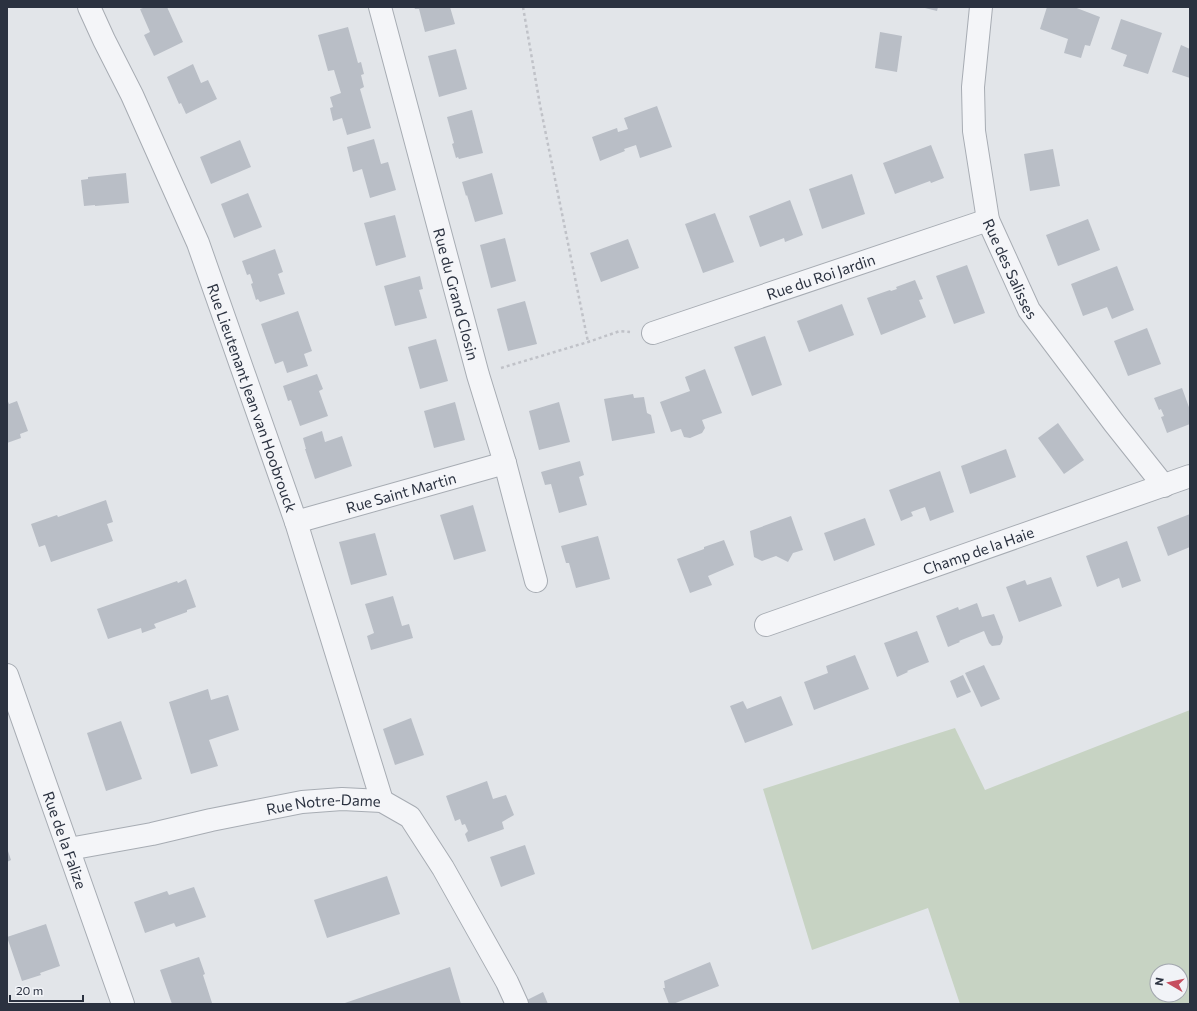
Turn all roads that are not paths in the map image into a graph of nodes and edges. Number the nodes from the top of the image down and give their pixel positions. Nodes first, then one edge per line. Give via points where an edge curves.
1 (89, 7) edge
2 (380, 7) edge
3 (981, 7) edge
4 (988, 220) junction
5 (653, 333) road end
6 (505, 463) junction
7 (1190, 476) edge
8 (1164, 486) junction
9 (296, 522) junction
10 (536, 581) dead end
11 (766, 625) dead end
12 (7, 675) edge
13 (382, 801) junction
14 (69, 849) junction
15 (123, 1004) edge
16 (517, 1004) edge

1 - 9 street, Rue Lieutenant Jean van Hoobrouck via 132,95 198,244
2 - 6 street, Rue du Grand Closin via 478,375
3 - 4 street, Rue des Salisses via 973,88 974,131
4 - 5 street, Rue du Roi Jardin
4 - 8 street, Rue des Salisses via 1029,310
6 - 9 street, Rue Saint Martin
6 - 10 street, Rue du Grand Closin
7 - 8 street, Champ de la Haie
8 - 11 street, Champ de la Haie
9 - 13 street, Rue Lieutenant Jean van Hoobrouck
12 - 14 street, Rue de la Falize
13 - 14 street, Rue Notre-Dame via 342,799 302,802
13 - 16 street, Rue Notre-Dame via 410,817 443,868
14 - 15 street, Rue de la Falize

